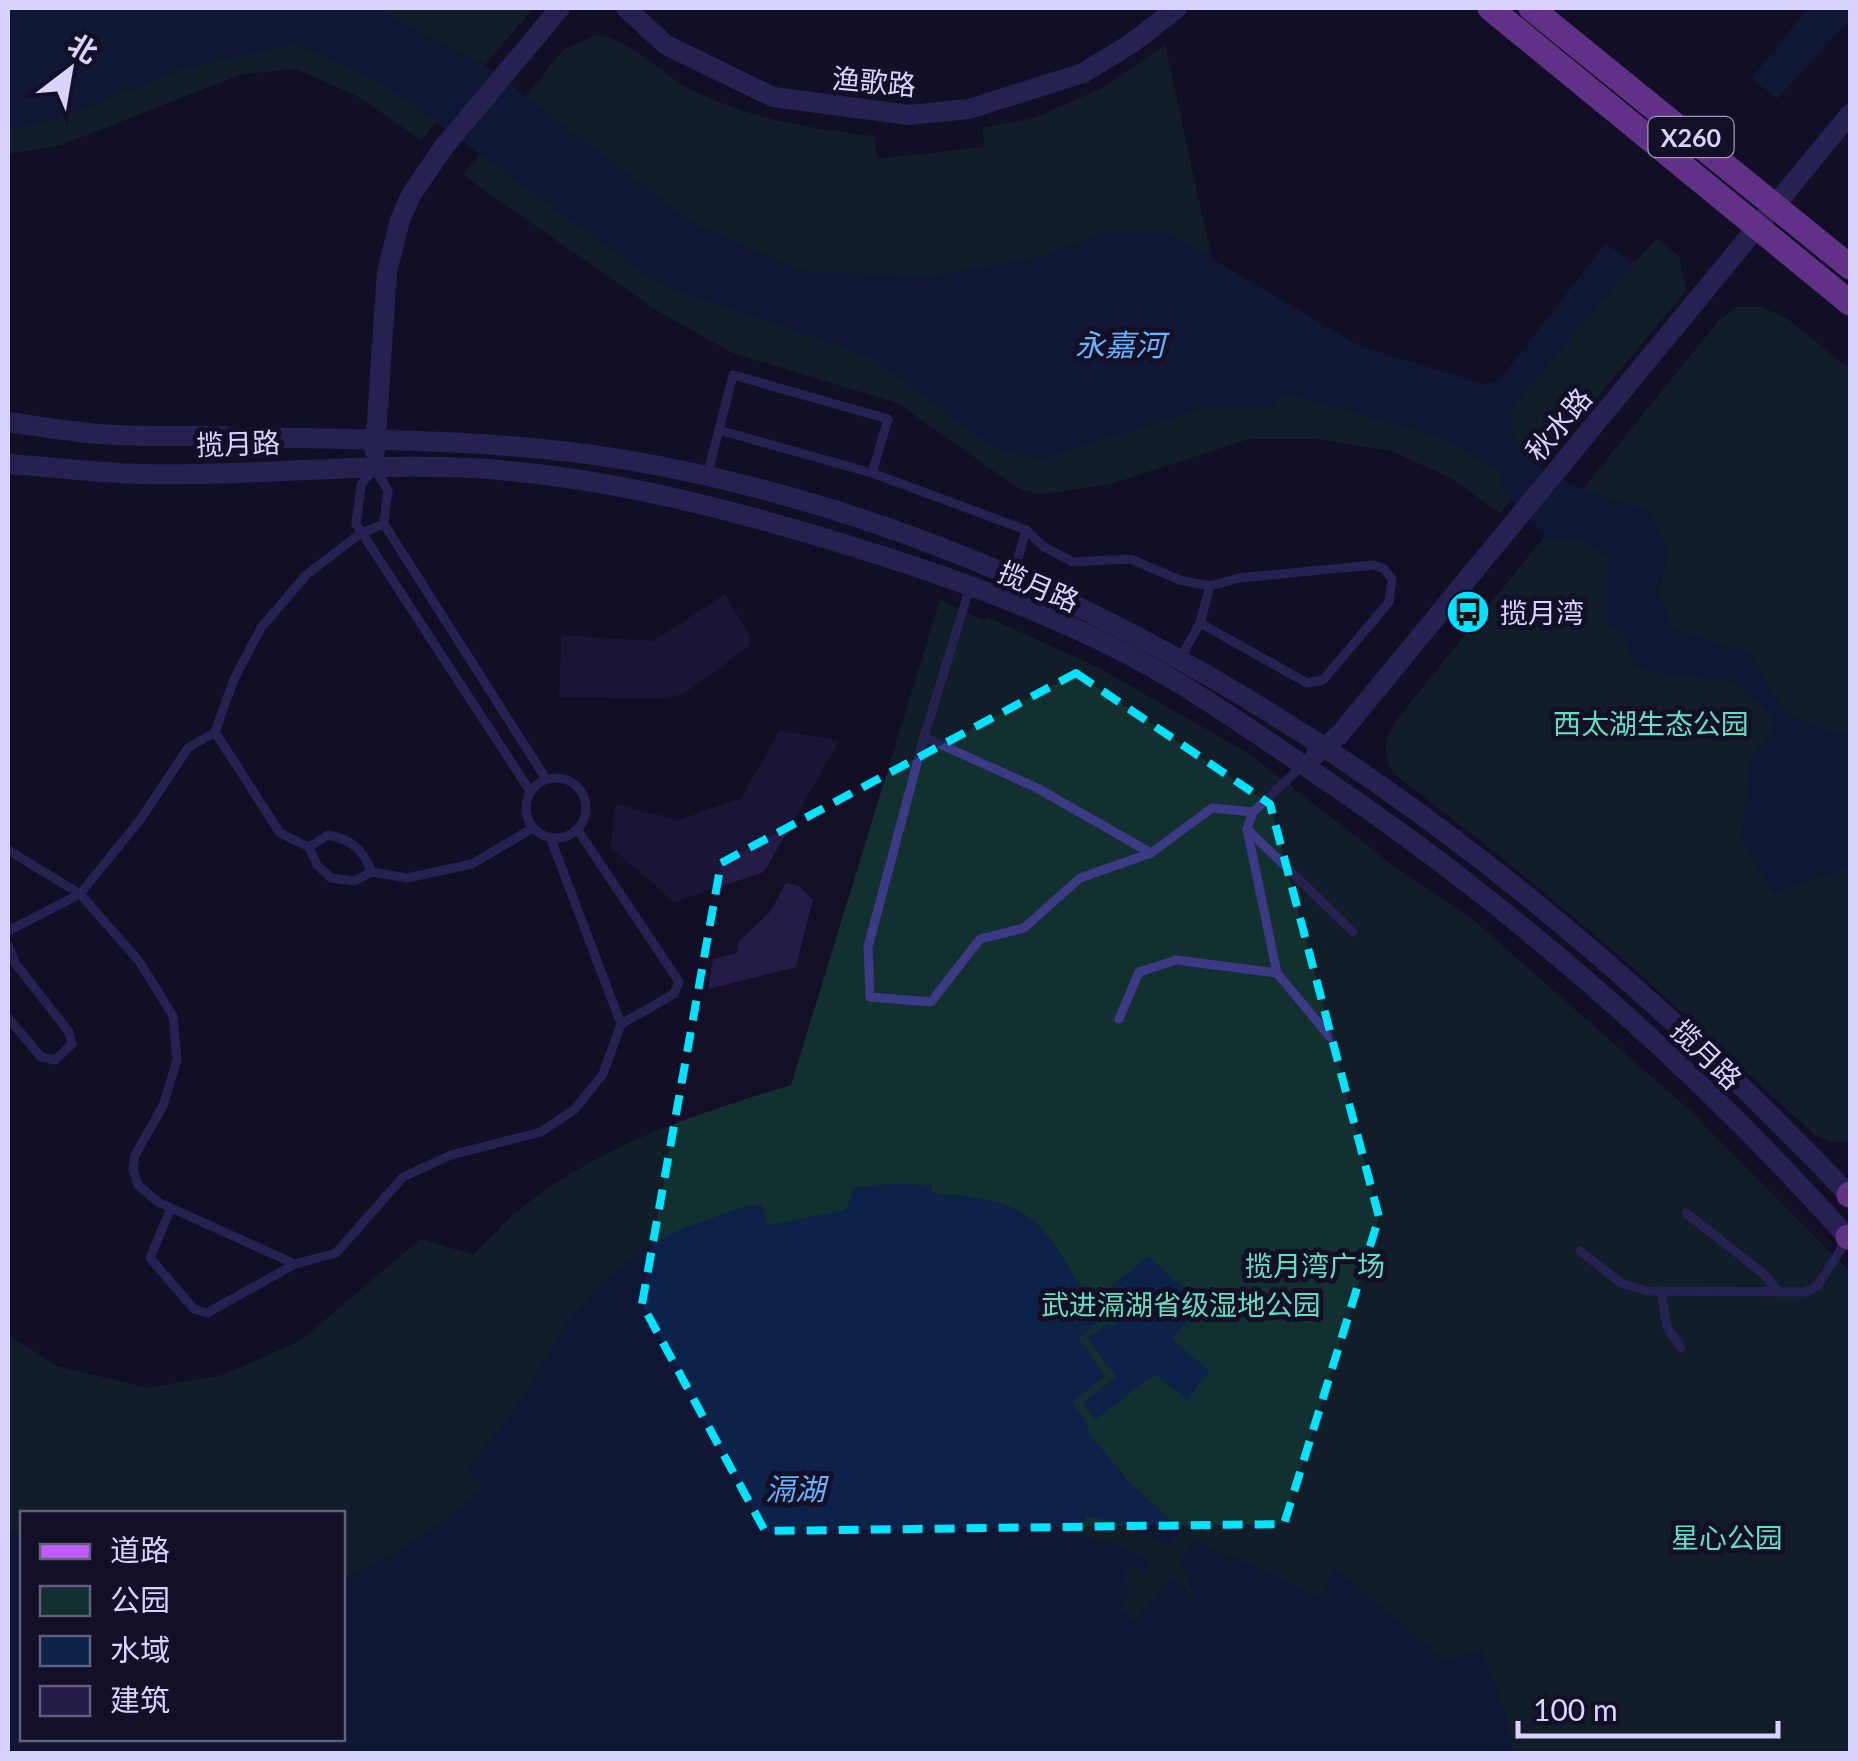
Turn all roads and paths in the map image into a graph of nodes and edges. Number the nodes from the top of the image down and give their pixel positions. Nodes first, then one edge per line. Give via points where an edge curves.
1 (560, 8) edge
2 (626, 8) edge
3 (1177, 8) edge
4 (1490, 8) edge
5 (1532, 8) edge
6 (1850, 114) edge
7 (1766, 215) junction
8 (1850, 267) edge
9 (1850, 303) edge
10 (8, 422) edge
11 (719, 430) junction
12 (375, 441) junction
13 (8, 464) edge
14 (374, 468) junction
15 (872, 473) junction
16 (707, 476) junction
17 (384, 524) junction
18 (1026, 530) junction
19 (362, 533) junction
20 (1012, 578) junction
21 (1210, 586) junction
22 (970, 587) junction
23 (1200, 624) junction
24 (1179, 661) junction
25 (214, 732) junction
26 (924, 737) junction
27 (1326, 746) junction
28 (1303, 765) junction
29 (546, 779) junction
30 (530, 791) junction
31 (1253, 812) junction
32 (533, 828) junction
33 (578, 829) junction
34 (1247, 829) junction
35 (550, 837) junction
36 (309, 846) junction
37 (8, 850) edge
38 (1152, 853) junction
39 (372, 872) junction
40 (80, 894) junction
41 (8, 930) edge
42 (1352, 932) dead end
43 (8, 946) edge
44 (1277, 973) junction
45 (8, 1018) edge
46 (1119, 1018) dead end
47 (620, 1024) junction
48 (1330, 1037) dead end
49 (1850, 1195) edge
50 (172, 1208) junction
51 (1686, 1213) dead end
52 (1850, 1238) edge
53 (1580, 1251) dead end
54 (295, 1264) junction
55 (1661, 1291) junction
56 (1778, 1292) junction
57 (1681, 1348) dead end

1 - 12 street via 442,148 411,195 388,271
2 - 3 street, 渔歌路 via 666,45 774,97 909,115 969,109 1084,73
4 - 7 main road, X260
5 - 7 main road, X260
6 - 7 street, 秋水路
7 - 8 main road, X260
7 - 9 main road, X260
7 - 27 street, 秋水路
10 - 12 street, 揽月路 via 101,434
11 - 15 lane
11 - 15 lane via 733,375 888,419
11 - 16 lane
12 - 14 street
12 - 16 street, 揽月路 via 520,446
13 - 14 street, 揽月路 via 145,474
14 - 17 lane via 388,490
14 - 19 lane via 361,485 356,524
14 - 22 street, 揽月路 via 516,471 614,484 812,534
15 - 18 lane
16 - 20 street, 揽月路 via 932,543
17 - 19 lane
17 - 29 lane
18 - 20 lane
18 - 21 lane via 1073,562 1130,559
19 - 25 lane via 306,575 262,628
19 - 30 lane
20 - 24 street, 揽月路
21 - 23 lane
21 - 23 lane via 1374,566 1392,579 1393,593 1323,680 1307,684
22 - 26 lane
22 - 28 street, 揽月路 via 1128,654
23 - 24 lane
24 - 27 street, 揽月路
25 - 36 lane via 280,832
25 - 40 lane via 188,748
26 - 38 lane via 1037,788
26 - 38 lane via 868,947 870,997 931,1002 980,939 1024,928 1080,878
27 - 28 street, 秋水路
27 - 49 street, 揽月路 via 1412,805 1668,1014
28 - 31 lane
28 - 52 street, 揽月路 via 1396,829 1651,1037
29 - 30 lane
29 - 33 lane via 566,780 581,792 586,811
30 - 32 lane via 526,810
31 - 34 lane
31 - 38 lane via 1212,808
32 - 35 lane
32 - 39 lane via 472,864 406,878
33 - 35 lane
33 - 47 lane via 679,982 674,994
34 - 42 lane
34 - 44 lane
35 - 47 lane
36 - 39 lane via 331,878 354,881
36 - 39 lane via 328,835 348,839 364,852
37 - 40 lane
40 - 41 lane
40 - 50 lane via 138,961 173,1016 177,1060 164,1106 133,1170 138,1185
43 - 45 lane via 72,1044 55,1060 41,1056
44 - 46 lane via 1176,960 1139,972
44 - 48 lane
47 - 54 lane via 604,1074 574,1110 541,1132 451,1155 403,1177 336,1253
49 - 52 street
50 - 54 lane
50 - 54 lane via 150,1258 194,1309 207,1313
51 - 56 lane
52 - 56 lane via 1818,1285
53 - 55 lane via 1631,1288
55 - 56 lane
55 - 57 lane via 1667,1328

